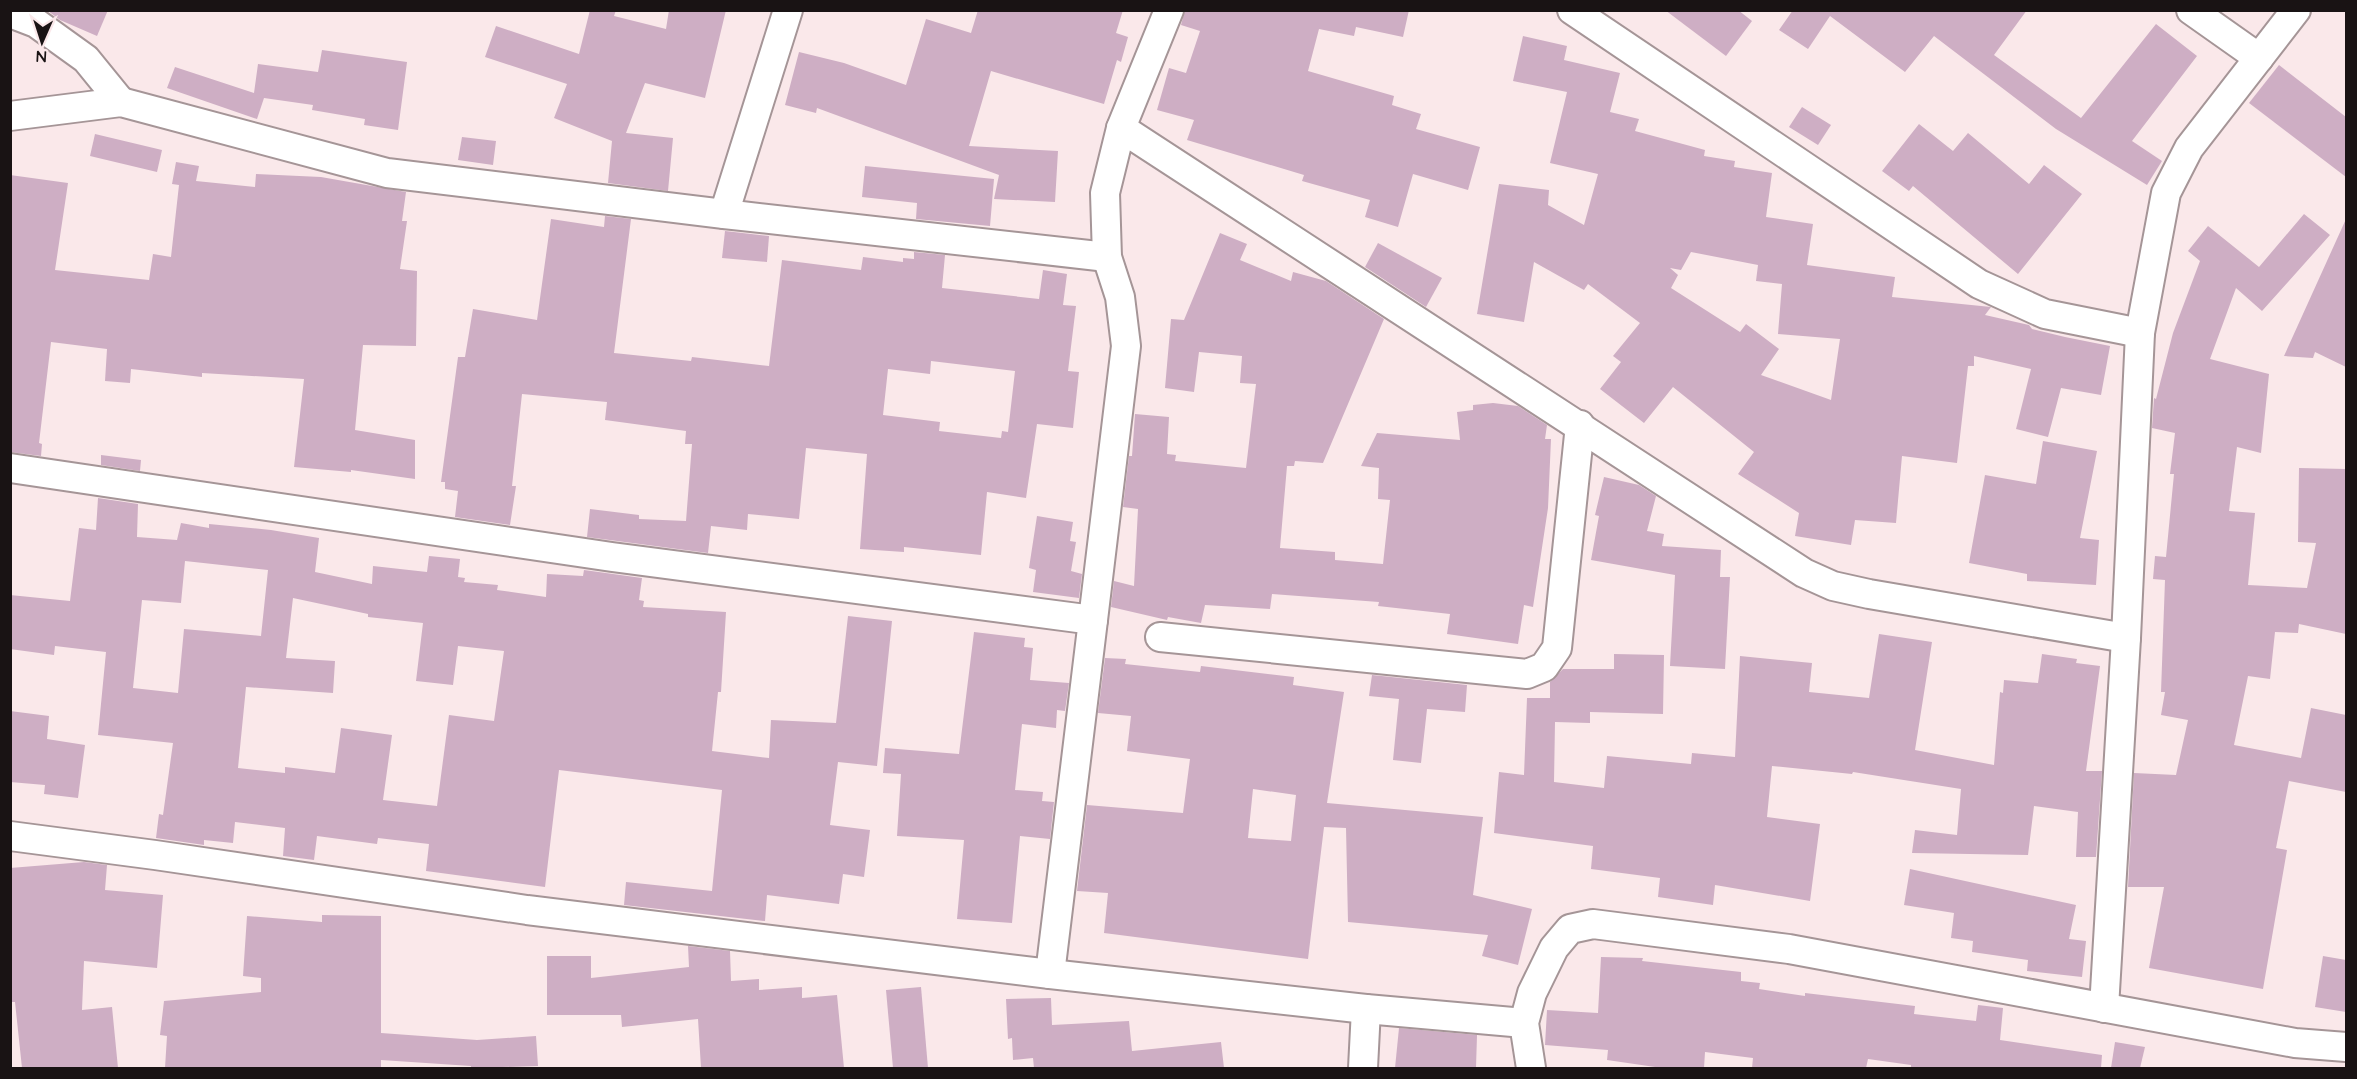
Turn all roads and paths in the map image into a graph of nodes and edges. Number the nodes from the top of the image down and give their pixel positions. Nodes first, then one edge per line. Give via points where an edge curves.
1 (788, 10) edge
2 (1169, 10) edge
3 (1572, 10) edge
4 (2191, 10) edge
5 (2296, 10) edge
6 (10, 13) edge
7 (2259, 58) junction
8 (121, 102) junction
9 (10, 116) edge
10 (1121, 128) junction
11 (724, 214) junction
12 (1107, 257) junction
13 (2140, 333) junction
14 (1580, 425) junction
15 (10, 468) edge
16 (1093, 620) junction
17 (1160, 637) dead end
18 (2126, 638) junction
19 (10, 836) edge
20 (1050, 974) junction
21 (2104, 1008) junction
22 (1366, 1010) junction
23 (1524, 1023) junction
24 (2346, 1047) edge
25 (1363, 1068) edge
26 (1531, 1068) edge

1 - 11 street
2 - 10 street
3 - 13 street via 1979,284 2045,314
4 - 7 street
5 - 7 street
6 - 8 street via 36,23 86,58
7 - 13 street via 2189,148 2166,193
8 - 9 street
8 - 11 street via 387,173
10 - 12 street via 1105,193
10 - 14 street
11 - 12 street
12 - 16 street via 1120,297 1126,346
13 - 18 street
14 - 17 street via 1557,648 1544,667 1527,674
14 - 18 street via 1804,573 1833,586
15 - 16 street via 612,557
16 - 20 street
18 - 21 street
19 - 20 street via 527,909
20 - 22 street
21 - 23 street via 1789,949 1593,924 1570,929 1554,948 1532,993
21 - 24 street via 2295,1043
22 - 23 street
22 - 25 street
23 - 26 street

